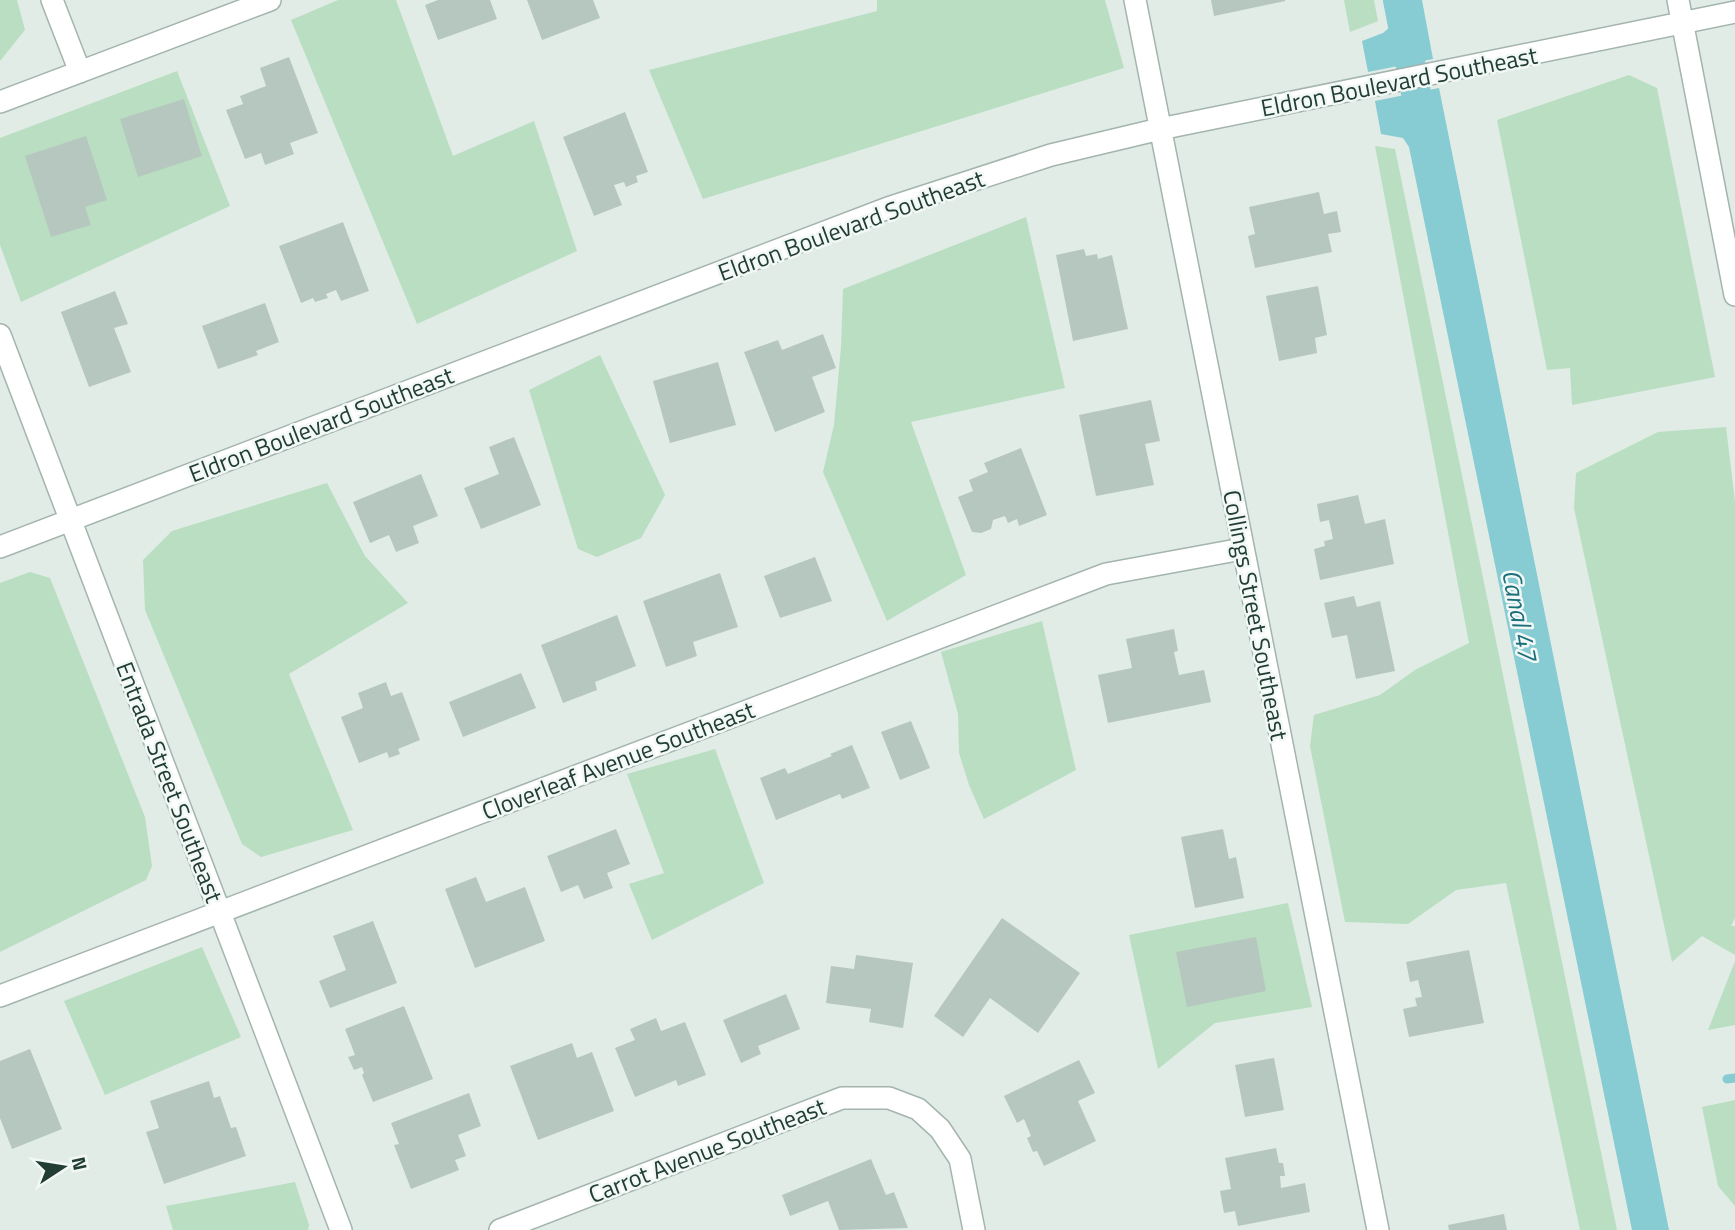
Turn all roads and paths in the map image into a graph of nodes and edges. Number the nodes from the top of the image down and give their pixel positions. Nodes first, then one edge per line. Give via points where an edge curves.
1 (52, 0) edge
2 (270, 0) edge
3 (1135, 0) edge
4 (1678, 0) edge
5 (1735, 12) edge
6 (1683, 23) junction
7 (79, 72) junction
8 (0, 102) edge
9 (1160, 129) junction
10 (1735, 295) edge
11 (0, 335) edge
12 (69, 520) junction
13 (0, 547) edge
14 (1242, 549) junction
15 (220, 911) junction
16 (0, 996) edge
17 (341, 1230) edge
18 (500, 1230) edge
19 (974, 1230) edge
20 (1378, 1230) edge

1 - 7 street
2 - 7 street
3 - 9 street, Collings Street Southeast
4 - 6 street
5 - 6 street, Eldron Boulevard Southeast
6 - 9 street, Eldron Boulevard Southeast
6 - 10 street
7 - 8 street
9 - 12 street, Eldron Boulevard Southeast via 1051,155 888,208
9 - 14 street, Collings Street Southeast
11 - 12 street, Entrada Street Southeast
12 - 13 street, Eldron Boulevard Southeast
12 - 15 street, Entrada Street Southeast
14 - 15 street, Cloverleaf Avenue Southeast via 1106,574
14 - 20 street, Collings Street Southeast
15 - 16 street, Cloverleaf Avenue Southeast
15 - 17 street, Entrada Street Southeast
18 - 19 street, Carrot Avenue Southeast via 842,1098 888,1098 918,1109 940,1129 960,1159

